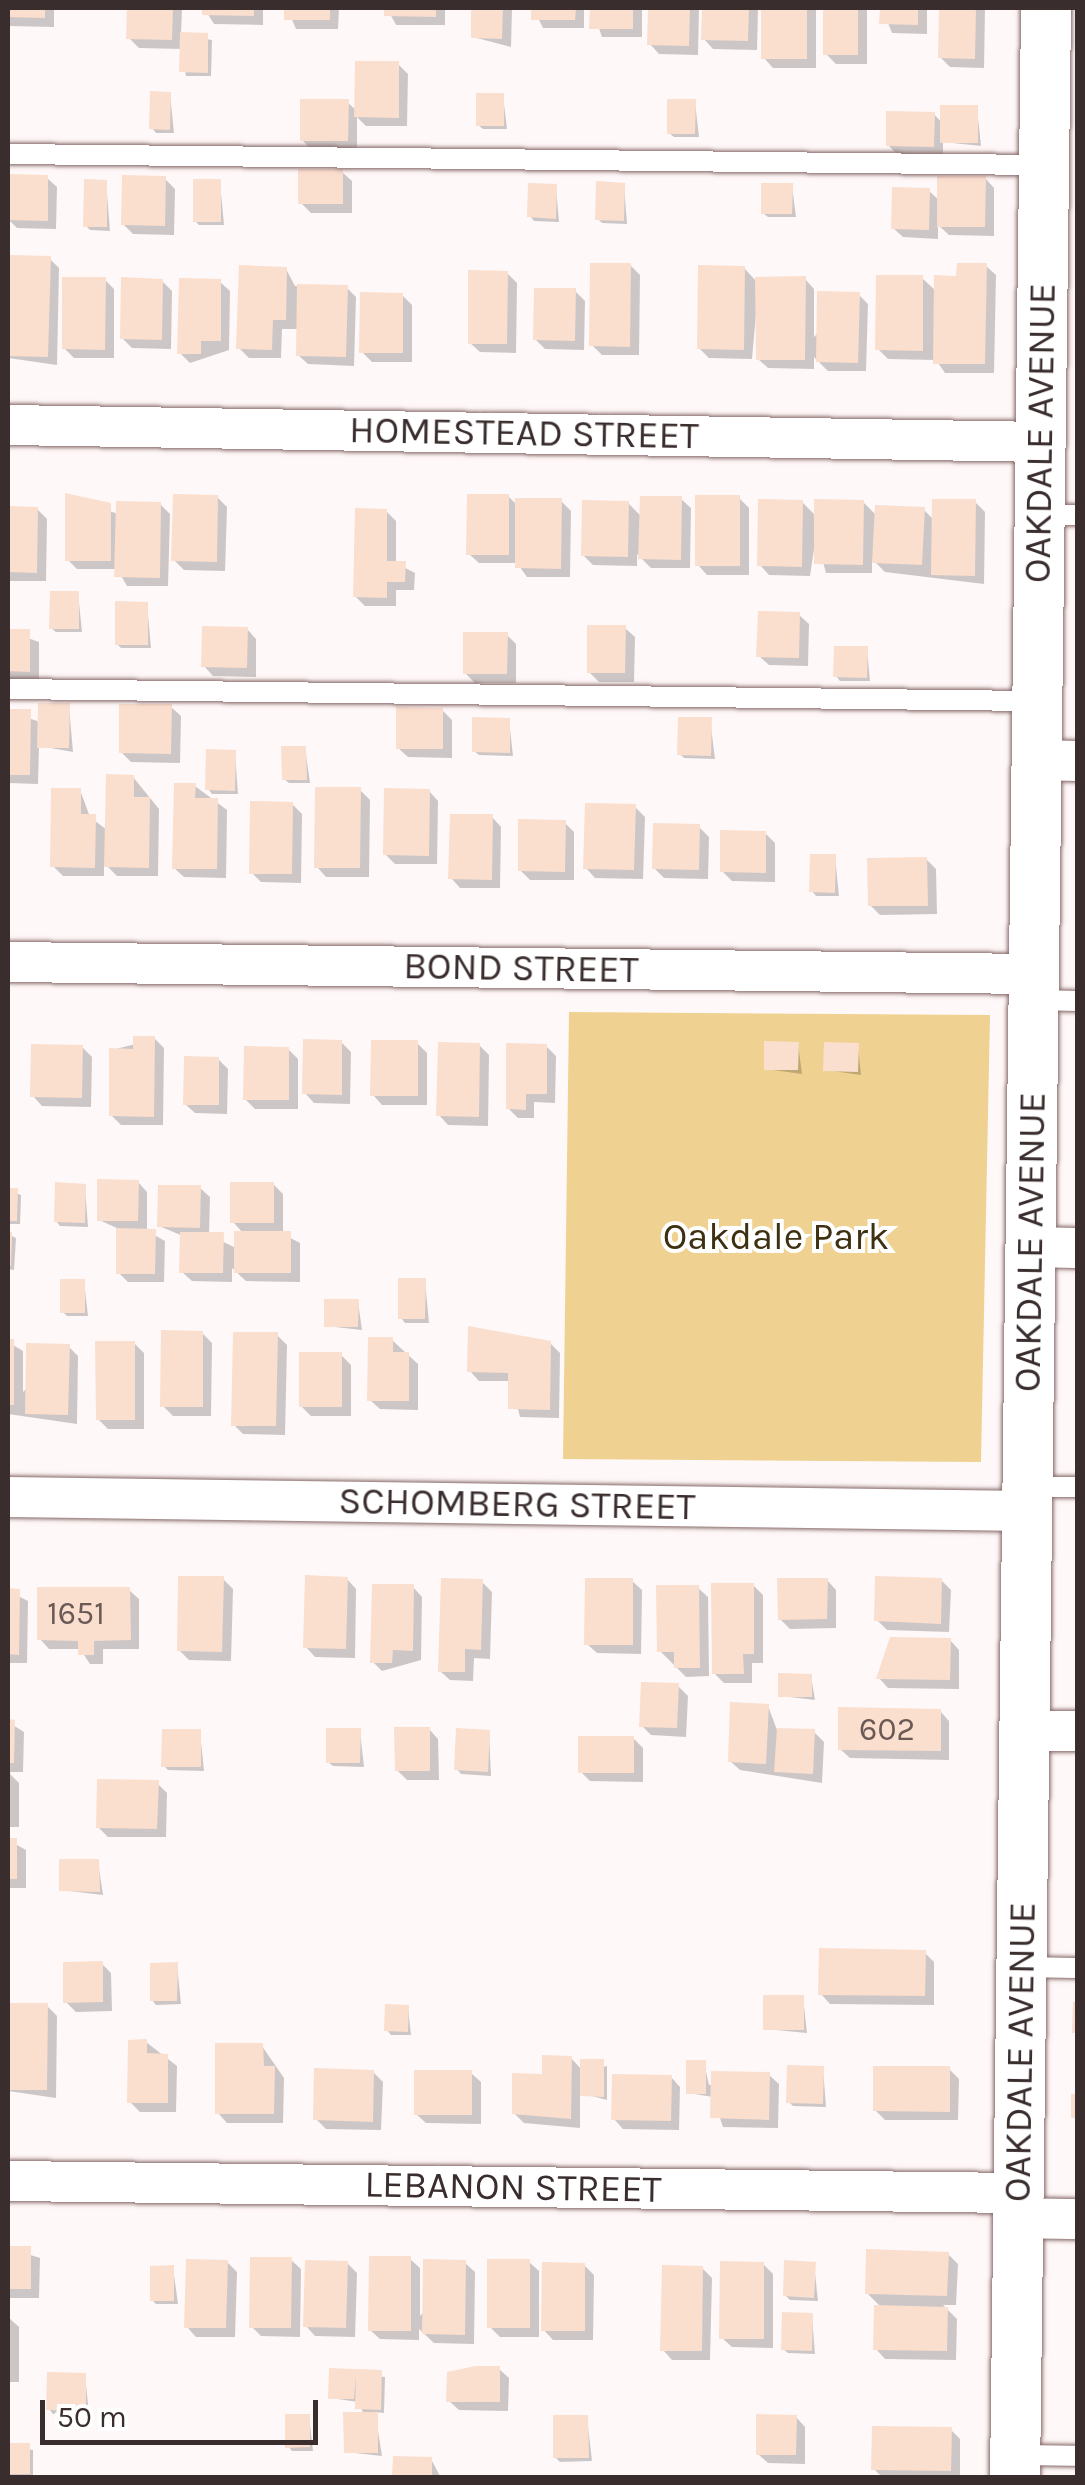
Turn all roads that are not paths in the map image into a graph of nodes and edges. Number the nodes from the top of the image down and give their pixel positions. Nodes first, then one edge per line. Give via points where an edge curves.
1 (1046, 8) edge
2 (1055, 136) edge
3 (8, 154) edge
4 (1060, 266) edge
5 (8, 425) edge
6 (1041, 442) junction
7 (1058, 515) edge
8 (8, 689) edge
9 (1037, 701) junction
10 (1057, 761) edge
11 (8, 962) edge
12 (1048, 991) edge
13 (1054, 1248) edge
14 (1078, 1488) edge
15 (8, 1497) edge
16 (1027, 1499) junction
17 (1024, 1731) junction
18 (1078, 1732) edge
19 (1021, 1967) junction
20 (1078, 1968) edge
21 (8, 2181) edge
22 (1018, 2206) junction
23 (1078, 2219) edge
24 (1078, 2456) edge
25 (1015, 2466) edge

1 - 2 street, OAKDALE AVENUE
2 - 3 lane
2 - 4 street, OAKDALE AVENUE
4 - 6 street, OAKDALE AVENUE
5 - 6 street, HOMESTEAD STREET
6 - 7 street, OAKDALE AVENUE
7 - 9 street, OAKDALE AVENUE
8 - 9 lane
9 - 10 street, OAKDALE AVENUE
10 - 12 street, OAKDALE AVENUE
11 - 12 street, BOND STREET
12 - 13 street, OAKDALE AVENUE
13 - 16 street, OAKDALE AVENUE
14 - 16 lane
15 - 16 street, SCHOMBERG STREET
16 - 17 street, OAKDALE AVENUE
17 - 18 street
17 - 19 street, OAKDALE AVENUE
19 - 20 lane
19 - 22 street, OAKDALE AVENUE
21 - 22 street, LEBANON STREET
22 - 23 street, LEBANON STREET
22 - 25 street, OAKDALE AVENUE
24 - 25 lane

